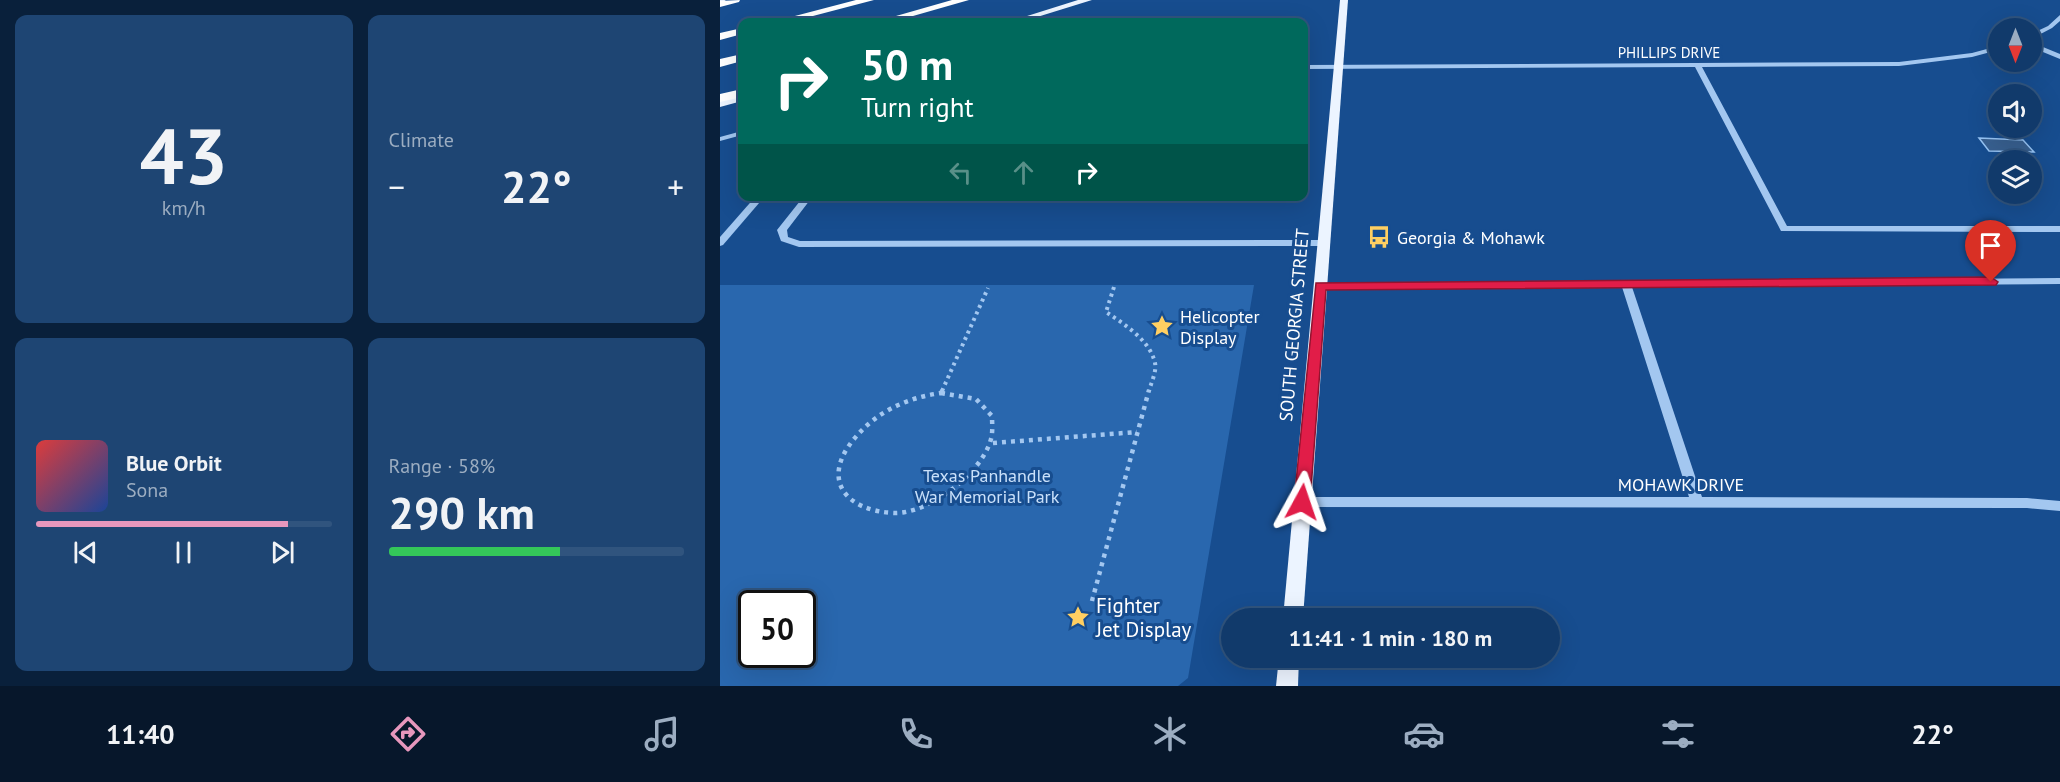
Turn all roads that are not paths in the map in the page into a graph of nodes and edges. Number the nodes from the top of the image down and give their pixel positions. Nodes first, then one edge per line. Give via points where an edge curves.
1 (735, 0) edge
2 (869, 0) edge
3 (964, 0) edge
4 (1088, 0) edge
5 (721, 2) edge
6 (1341, 3) edge
7 (2060, 17) edge
8 (795, 18) edge
9 (896, 18) edge
10 (1027, 18) edge
11 (2042, 31) edge
12 (738, 32) edge
13 (720, 37) edge
14 (2042, 49) edge
15 (1988, 51) edge
16 (2060, 57) edge
17 (738, 59) edge
18 (720, 63) edge
19 (1697, 65) junction
20 (1308, 67) edge
21 (1338, 67) junction
22 (738, 94) edge
23 (720, 98) edge
24 (738, 99) edge
25 (720, 104) edge
26 (738, 134) edge
27 (720, 139) edge
28 (757, 201) edge
29 (805, 201) edge
30 (2060, 229) edge
31 (720, 243) edge
32 (1324, 243) junction
33 (2060, 281) edge
34 (1626, 284) junction
35 (1320, 286) junction
36 (1302, 502) junction
37 (1697, 502) junction
38 (2060, 506) edge
39 (1294, 608) edge
40 (1288, 668) edge
41 (1287, 686) edge

1 - 5 highway
2 - 8 highway
3 - 9 highway
4 - 10 main road
6 - 21 main road, SOUTH GEORGIA STREET
7 - 11 street
12 - 13 highway
14 - 16 street
15 - 19 street, PHILLIPS DRIVE via 1899,64
17 - 18 highway
19 - 21 street, PHILLIPS DRIVE
19 - 30 street via 1784,229
20 - 21 street, PHILLIPS DRIVE
21 - 32 main road, SOUTH GEORGIA STREET
22 - 23 highway
24 - 25 main road
26 - 27 street
28 - 31 street
29 - 32 street via 782,230 784,239 799,244
32 - 35 main road, SOUTH GEORGIA STREET
33 - 34 street
34 - 35 street
34 - 37 street
35 - 36 main road, SOUTH GEORGIA STREET
36 - 37 street, MOHAWK DRIVE
36 - 39 main road, SOUTH GEORGIA STREET
37 - 38 street, MOHAWK DRIVE
40 - 41 main road

